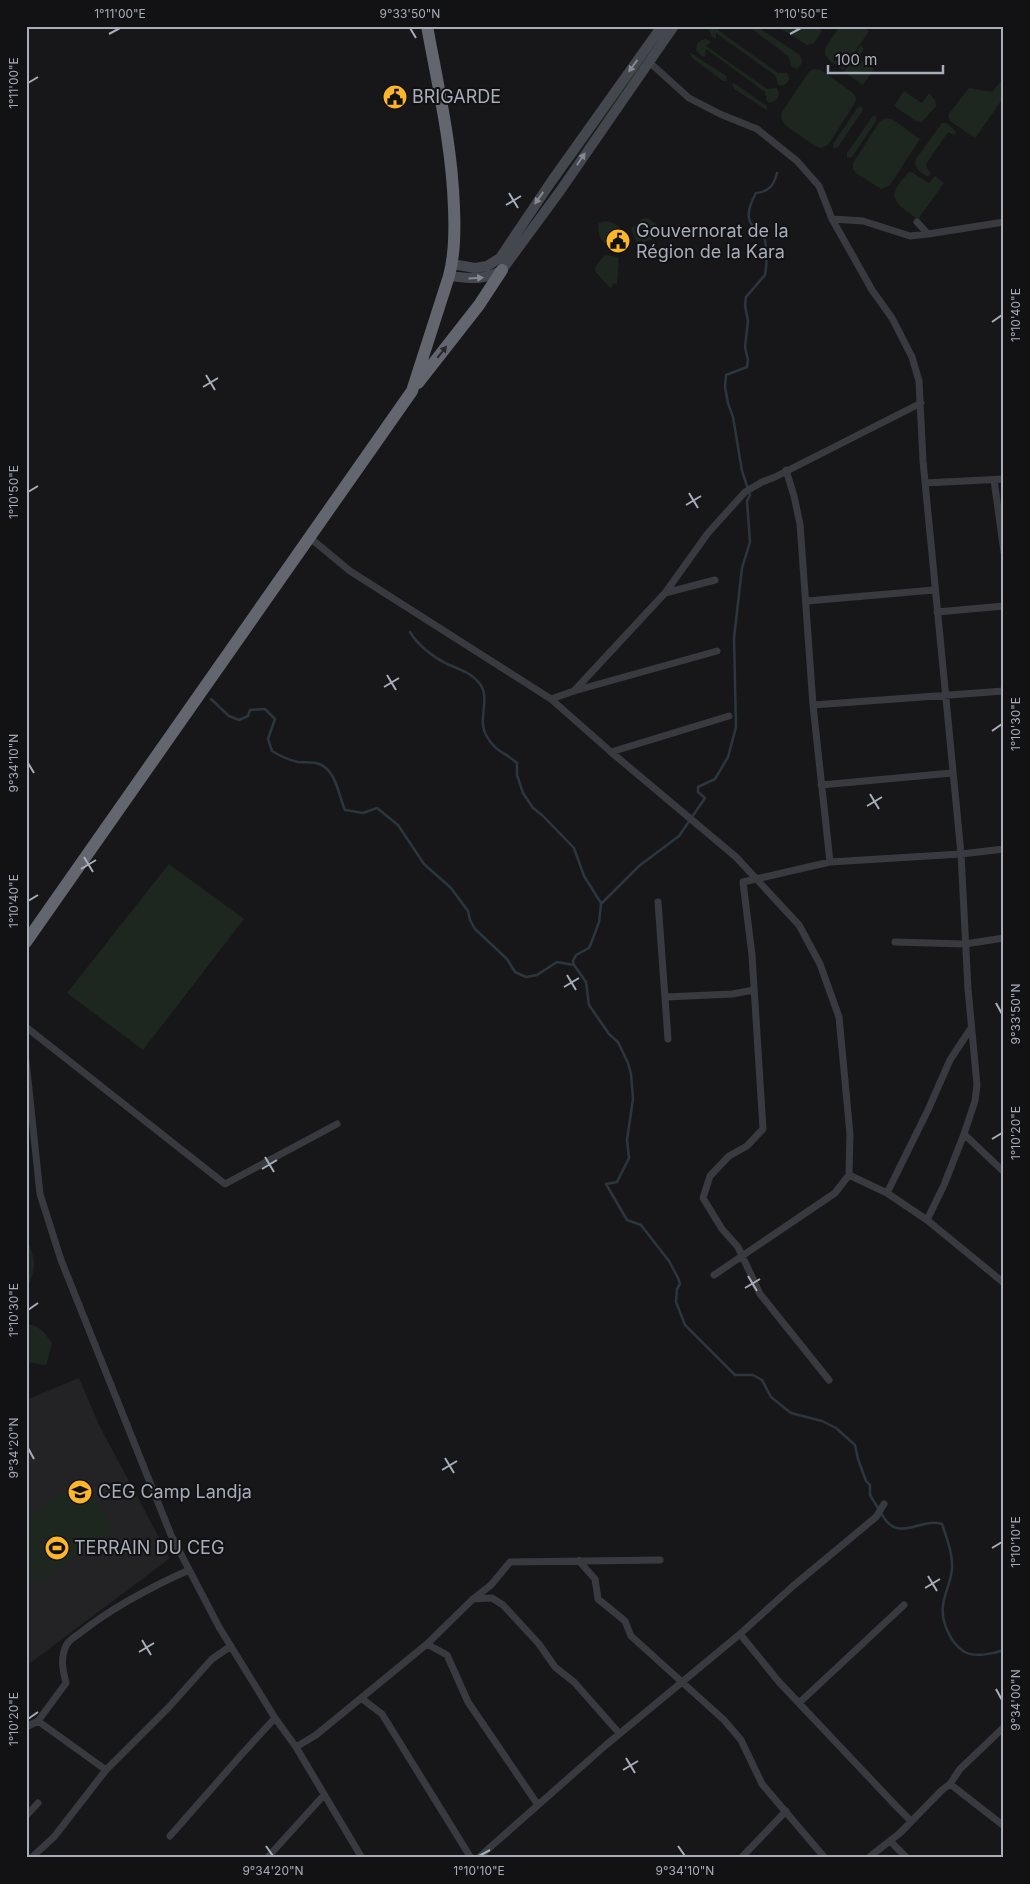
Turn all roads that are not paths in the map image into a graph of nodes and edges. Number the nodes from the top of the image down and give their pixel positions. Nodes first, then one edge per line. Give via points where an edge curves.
1 (427, 26) edge
2 (662, 26) edge
3 (674, 26) edge
4 (648, 61) junction
5 (555, 176) junction
6 (565, 184) junction
7 (832, 219) junction
8 (917, 222) dead end
9 (1004, 222) edge
10 (928, 234) junction
11 (450, 270) junction
12 (502, 270) junction
13 (412, 390) junction
14 (921, 403) junction
15 (786, 470) junction
16 (1004, 479) edge
17 (994, 480) junction
18 (925, 483) junction
19 (308, 536) junction
20 (1004, 552) edge
21 (715, 580) dead end
22 (934, 590) junction
23 (665, 593) junction
24 (807, 601) junction
25 (1004, 606) edge
26 (937, 612) junction
27 (717, 651) dead end
28 (574, 690) junction
29 (1004, 691) edge
30 (944, 694) junction
31 (551, 700) junction
32 (813, 706) junction
33 (729, 716) dead end
34 (611, 752) junction
35 (952, 773) junction
36 (821, 784) junction
37 (1004, 849) edge
38 (961, 854) junction
39 (830, 862) junction
40 (757, 878) junction
41 (658, 902) dead end
42 (1004, 938) edge
43 (26, 942) edge
44 (895, 942) dead end
45 (965, 944) junction
46 (754, 990) junction
47 (666, 997) junction
48 (26, 1028) edge
49 (971, 1028) junction
50 (668, 1039) dead end
51 (26, 1061) edge
52 (337, 1124) dead end
53 (964, 1134) junction
54 (1004, 1172) edge
55 (850, 1175) junction
56 (887, 1193) junction
57 (927, 1220) junction
58 (743, 1256) junction
59 (714, 1276) dead end
60 (1004, 1283) edge
61 (829, 1380) dead end
62 (884, 1504) dead end
63 (660, 1560) dead end
64 (578, 1561) junction
65 (189, 1570) junction
66 (472, 1599) junction
67 (904, 1605) dead end
68 (740, 1634) junction
69 (427, 1644) junction
70 (231, 1646) junction
71 (682, 1681) junction
72 (360, 1698) junction
73 (799, 1702) junction
74 (275, 1718) junction
75 (38, 1721) junction
76 (1004, 1726) edge
77 (26, 1727) edge
78 (619, 1733) junction
79 (296, 1747) junction
80 (106, 1770) junction
81 (950, 1784) junction
82 (324, 1795) junction
83 (38, 1802) dead end
84 (538, 1805) junction
85 (786, 1811) junction
86 (26, 1816) edge
87 (911, 1820) junction
88 (1004, 1826) edge
89 (170, 1836) dead end
90 (890, 1841) junction
91 (31, 1858) edge
92 (267, 1858) edge
93 (362, 1858) edge
94 (471, 1858) edge
95 (478, 1858) edge
96 (741, 1858) edge
97 (826, 1858) edge
98 (868, 1858) edge
99 (907, 1858) edge

1 - 11 highway via 451,159 454,221
2 -> 5 main road
3 - 4 main road
6 -> 4 main road
4 - 7 street via 689,98 757,129 797,161 819,186
5 - 6 main road
5 -> 11 main road via 500,258 487,266
6 - 12 main road
7 - 10 street via 863,221 910,236
7 - 14 street via 912,357
8 - 10 street
9 - 10 street
11 -> 12 main road via 476,279
11 - 13 highway
13 -> 12 highway via 479,305
13 - 19 highway
14 - 15 street
14 - 18 street
15 - 23 street via 748,490 708,533
15 - 24 street via 800,524
16 - 17 street
17 - 18 street
17 - 20 street
18 - 22 street
19 - 31 street via 350,571
19 - 43 highway
21 - 23 street
22 - 24 street
22 - 26 street
23 - 28 street
24 - 32 street
25 - 26 street
26 - 30 street
27 - 28 street
28 - 31 street
29 - 30 street
30 - 32 street
30 - 35 street
31 - 34 street
32 - 36 street
33 - 34 street
34 - 40 street
35 - 36 street
35 - 38 street
36 - 39 street
37 - 38 street
38 - 39 street
38 - 45 street
39 - 40 street
40 - 46 street via 743,882
40 - 55 street via 799,925 820,964 839,1017 849,1124
41 - 47 street
42 - 45 street
44 - 45 street
45 - 49 street
46 - 47 street
46 - 58 street via 764,1130 747,1146 729,1156 710,1176 703,1198
47 - 50 street
48 - 52 street via 225,1184
49 - 53 street via 977,1085
49 - 56 street via 950,1060
51 - 65 street via 40,1194 61,1260 171,1534
53 - 54 street
53 - 57 street
55 - 56 street
55 - 58 street via 835,1193
56 - 57 street
57 - 60 street
58 - 59 street
58 - 61 street via 760,1294
62 - 68 street via 876,1516
63 - 64 street
64 - 66 street via 510,1562 490,1585
64 - 71 street via 595,1579 598,1599 624,1620 631,1636
65 - 70 street
65 - 75 street via 104,1616 66,1643 62,1654 66,1683
66 - 69 street
66 - 78 street via 492,1598 503,1606 539,1644 555,1667 574,1682
67 - 73 street
68 - 71 street
68 - 73 street
69 - 72 street
69 - 84 street via 447,1655 468,1702
70 - 74 street
70 - 80 street via 212,1659
71 - 78 street
71 - 85 street via 741,1740 762,1784
72 - 79 street via 316,1735
72 - 94 street via 382,1714
73 - 87 street
74 - 79 street
74 - 89 street
75 - 77 street
75 - 80 street
76 - 81 street via 960,1769
78 - 84 street
79 - 82 street
80 - 91 street via 54,1837
81 - 87 street
81 - 88 street
82 - 92 street
82 - 93 street
83 - 86 street
84 - 95 street
85 - 96 street
85 - 97 street
87 - 90 street
90 - 98 street
90 - 99 street

